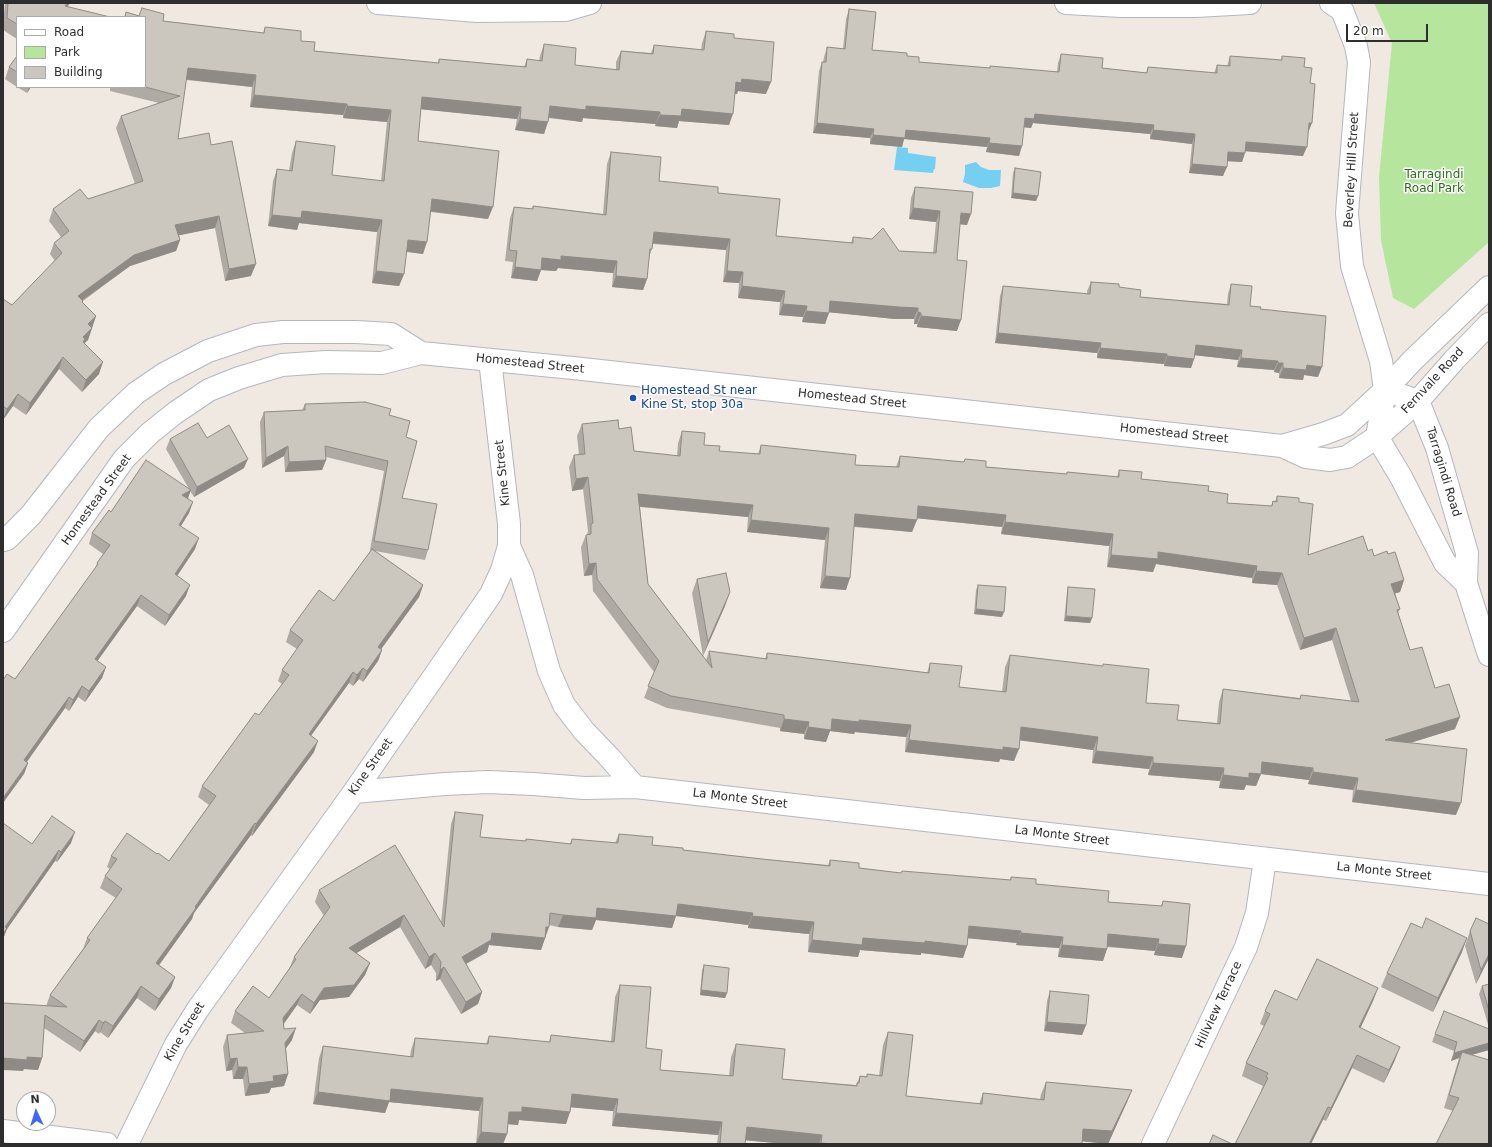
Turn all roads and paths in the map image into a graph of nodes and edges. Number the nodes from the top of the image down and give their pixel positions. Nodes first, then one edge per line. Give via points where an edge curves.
1 (378, 3) edge
2 (590, 3) edge
3 (1066, 3) edge
4 (1250, 3) edge
5 (1331, 3) edge
6 (1489, 287) edge
7 (1489, 324) edge
8 (421, 353) junction
9 (490, 360) junction
10 (1385, 390) junction
11 (1418, 401) junction
12 (1377, 437) junction
13 (1282, 446) junction
14 (3, 540) edge
15 (509, 546) junction
16 (1466, 583) junction
17 (1482, 610) edge
18 (4, 628) edge
19 (1489, 654) edge
20 (635, 787) junction
21 (354, 792) junction
22 (1265, 859) junction
23 (1489, 884) edge
24 (3, 1131) edge
25 (107, 1144) edge
26 (127, 1144) edge
27 (1153, 1144) edge

1 - 2 street via 484,11 566,10
3 - 4 street via 1141,6
5 - 10 street, Beverley Hill Street via 1342,10 1356,46 1359,62 1347,213 1349,242 1352,266 1380,360
6 - 10 street
7 - 11 street, Fernvale Road
8 - 9 street, Homestead Street
8 - 14 street, Homestead Street via 391,334 356,332 283,332 256,336 208,351 136,392 99,428 31,515
8 - 18 street, Homestead Street via 382,364 326,362 282,366 239,378 215,388 180,409 150,433 124,459
9 - 13 street, Homestead Street
9 - 15 street, Kine Street via 509,524
10 - 11 street
10 - 12 street
10 - 13 street, Homestead Street via 1347,425
11 - 12 street, Fernvale Road
11 - 16 street, Tarragindi Road via 1437,448 1467,553
12 - 13 street, Homestead Street via 1347,457 1330,460 1306,457
12 - 16 street, Tarragindi Road via 1401,477 1445,563
15 - 20 street via 522,575 549,671 564,705
15 - 21 street, Kine Street via 491,594
16 - 17 street, Tarragindi Road
17 - 19 street, Tarragindi Road
20 - 21 street, La Monte Street via 584,788 488,782
20 - 22 street, La Monte Street
21 - 26 street, Kine Street via 198,1009 176,1044
22 - 23 street, La Monte Street
22 - 27 street, Hillview Terrace via 1257,913 1246,947
24 - 25 street

